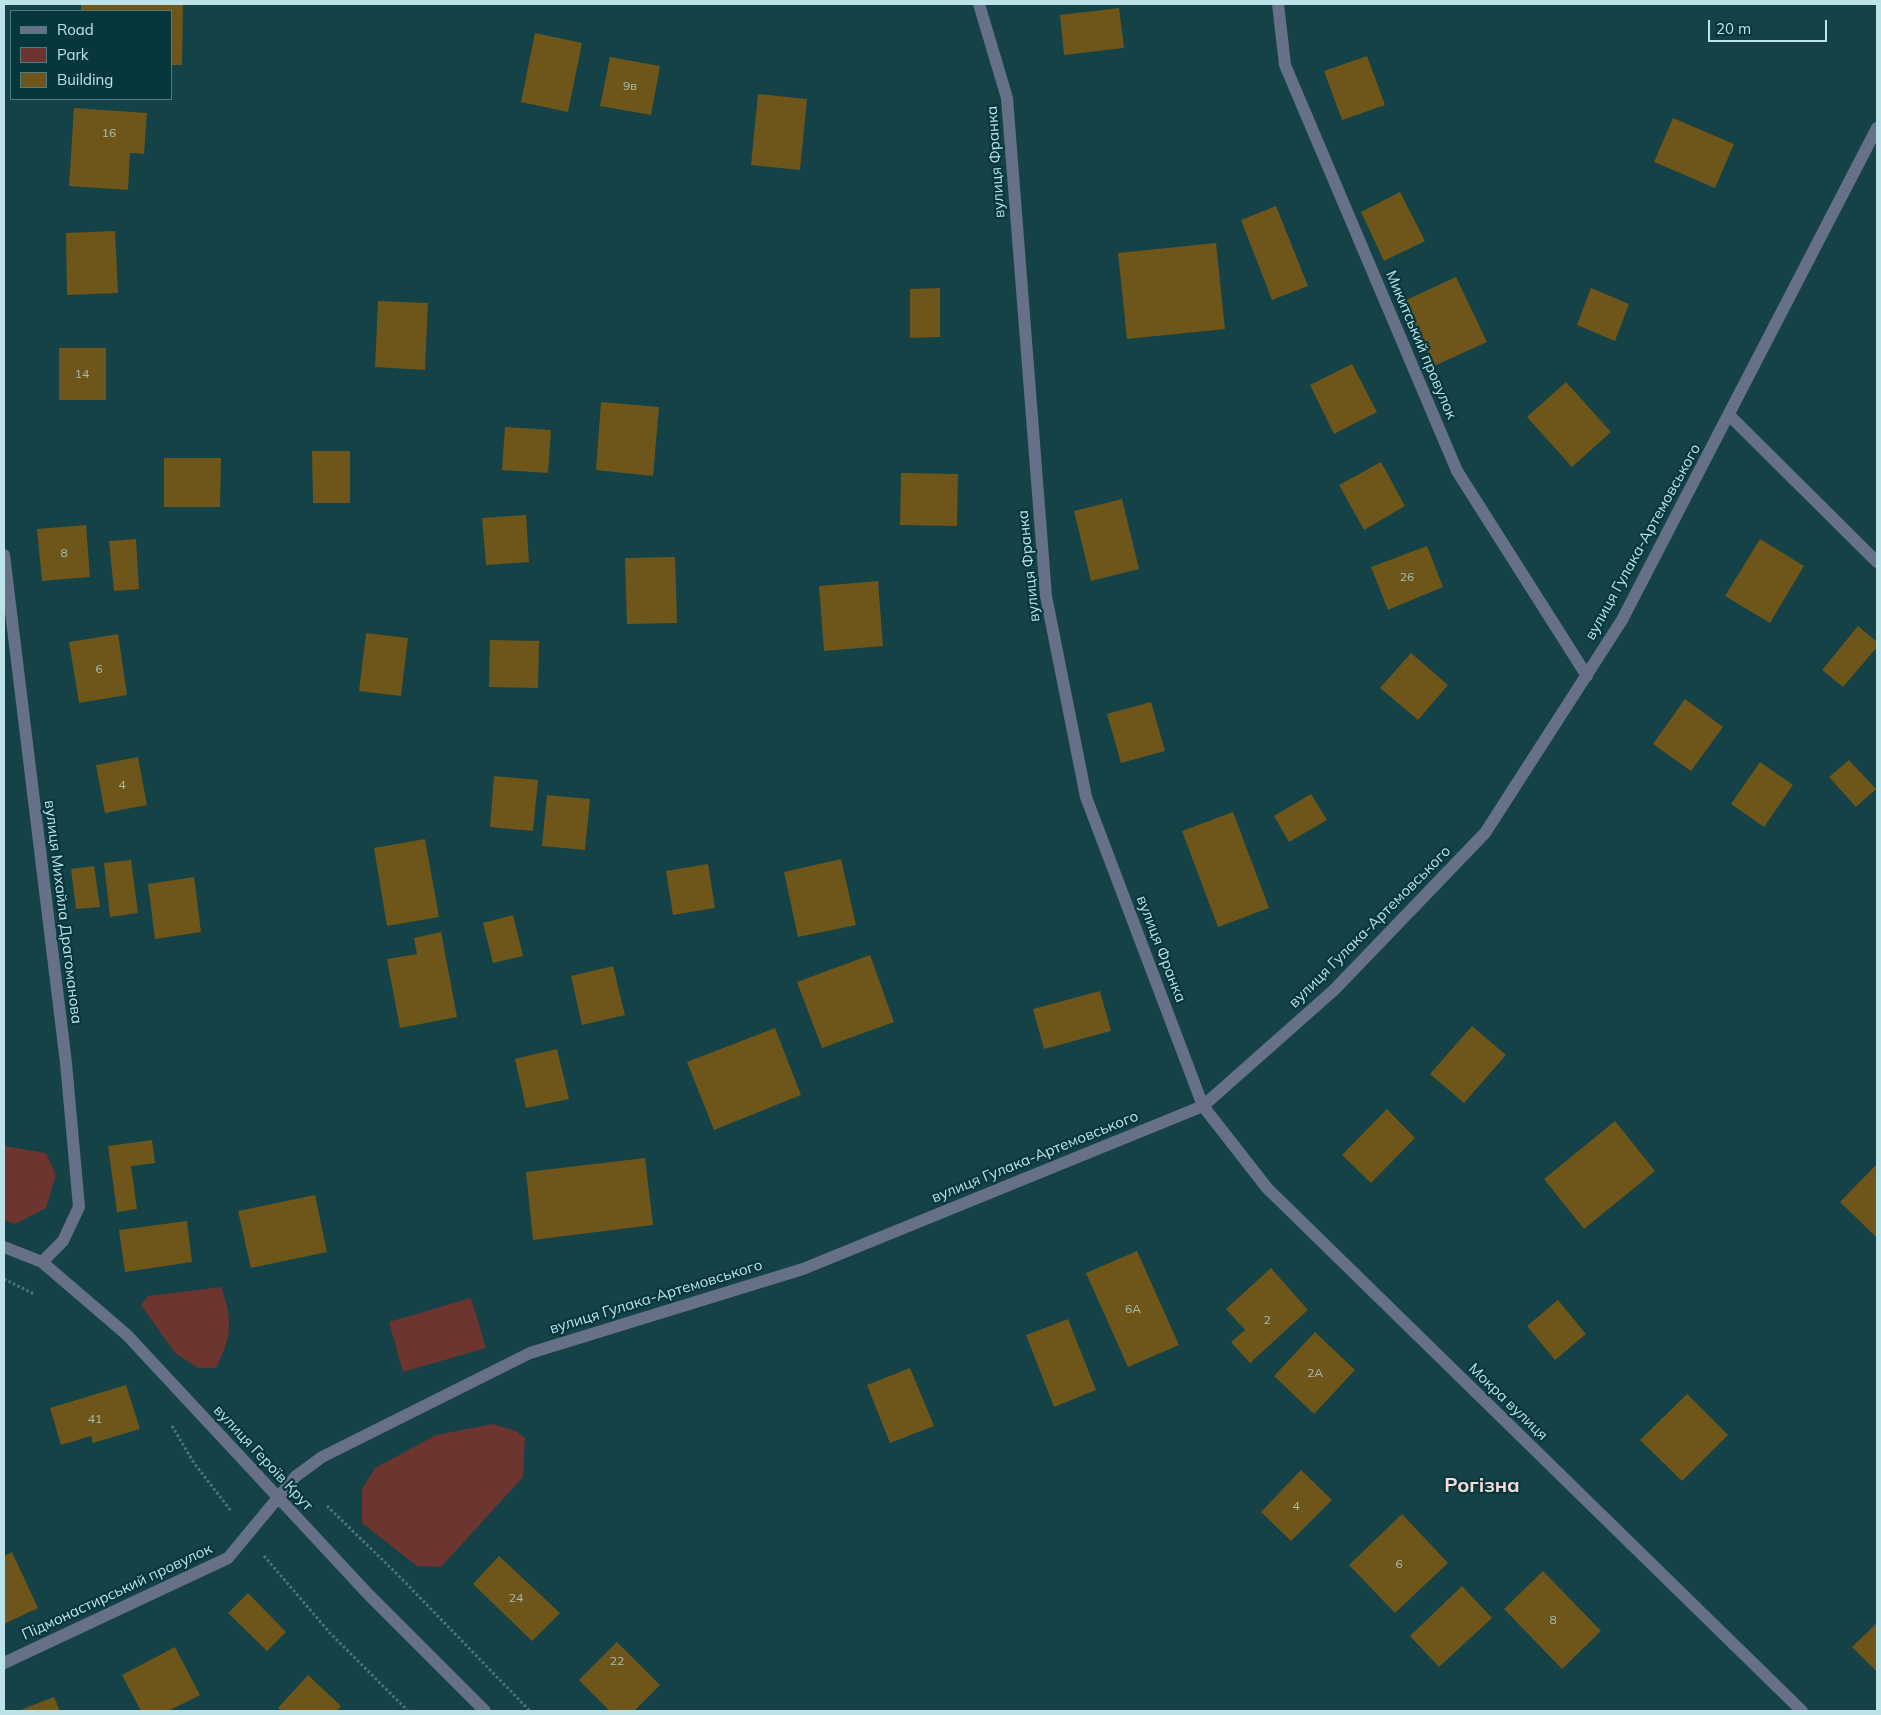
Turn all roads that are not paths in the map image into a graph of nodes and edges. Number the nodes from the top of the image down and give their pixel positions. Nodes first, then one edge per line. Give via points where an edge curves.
1 (979, 4) edge
2 (1278, 4) edge
3 (1877, 128) edge
4 (1730, 416) junction
5 (4, 555) edge
6 (1877, 562) edge
7 (1587, 676) junction
8 (1203, 1106) junction
9 (4, 1247) edge
10 (42, 1262) junction
11 (279, 1498) junction
12 (4, 1663) edge
13 (484, 1711) edge
14 (1802, 1711) edge

1 - 8 street, вулиця Франка via 1007,98 1046,596 1086,797
2 - 7 street, Микитський провулок via 1285,64 1457,471
3 - 4 street, вулиця Гулака-Артемовського
4 - 6 street
4 - 7 street, вулиця Гулака-Артемовського via 1622,620
5 - 10 street, вулиця Михайла Драгоманова via 66,1063 79,1207 63,1240
7 - 8 street, вулиця Гулака-Артемовського via 1485,833 1334,990
8 - 11 street, вулиця Гулака-Артемовського via 803,1269 530,1353 331,1452 296,1476
8 - 14 street, Мокра вулиця via 1266,1188
9 - 10 street, вулиця Героїв Крут
10 - 11 street, вулиця Героїв Крут via 127,1335
11 - 12 street, Підмонастирський провулок via 228,1558
11 - 13 street, вулиця Героїв Крут

